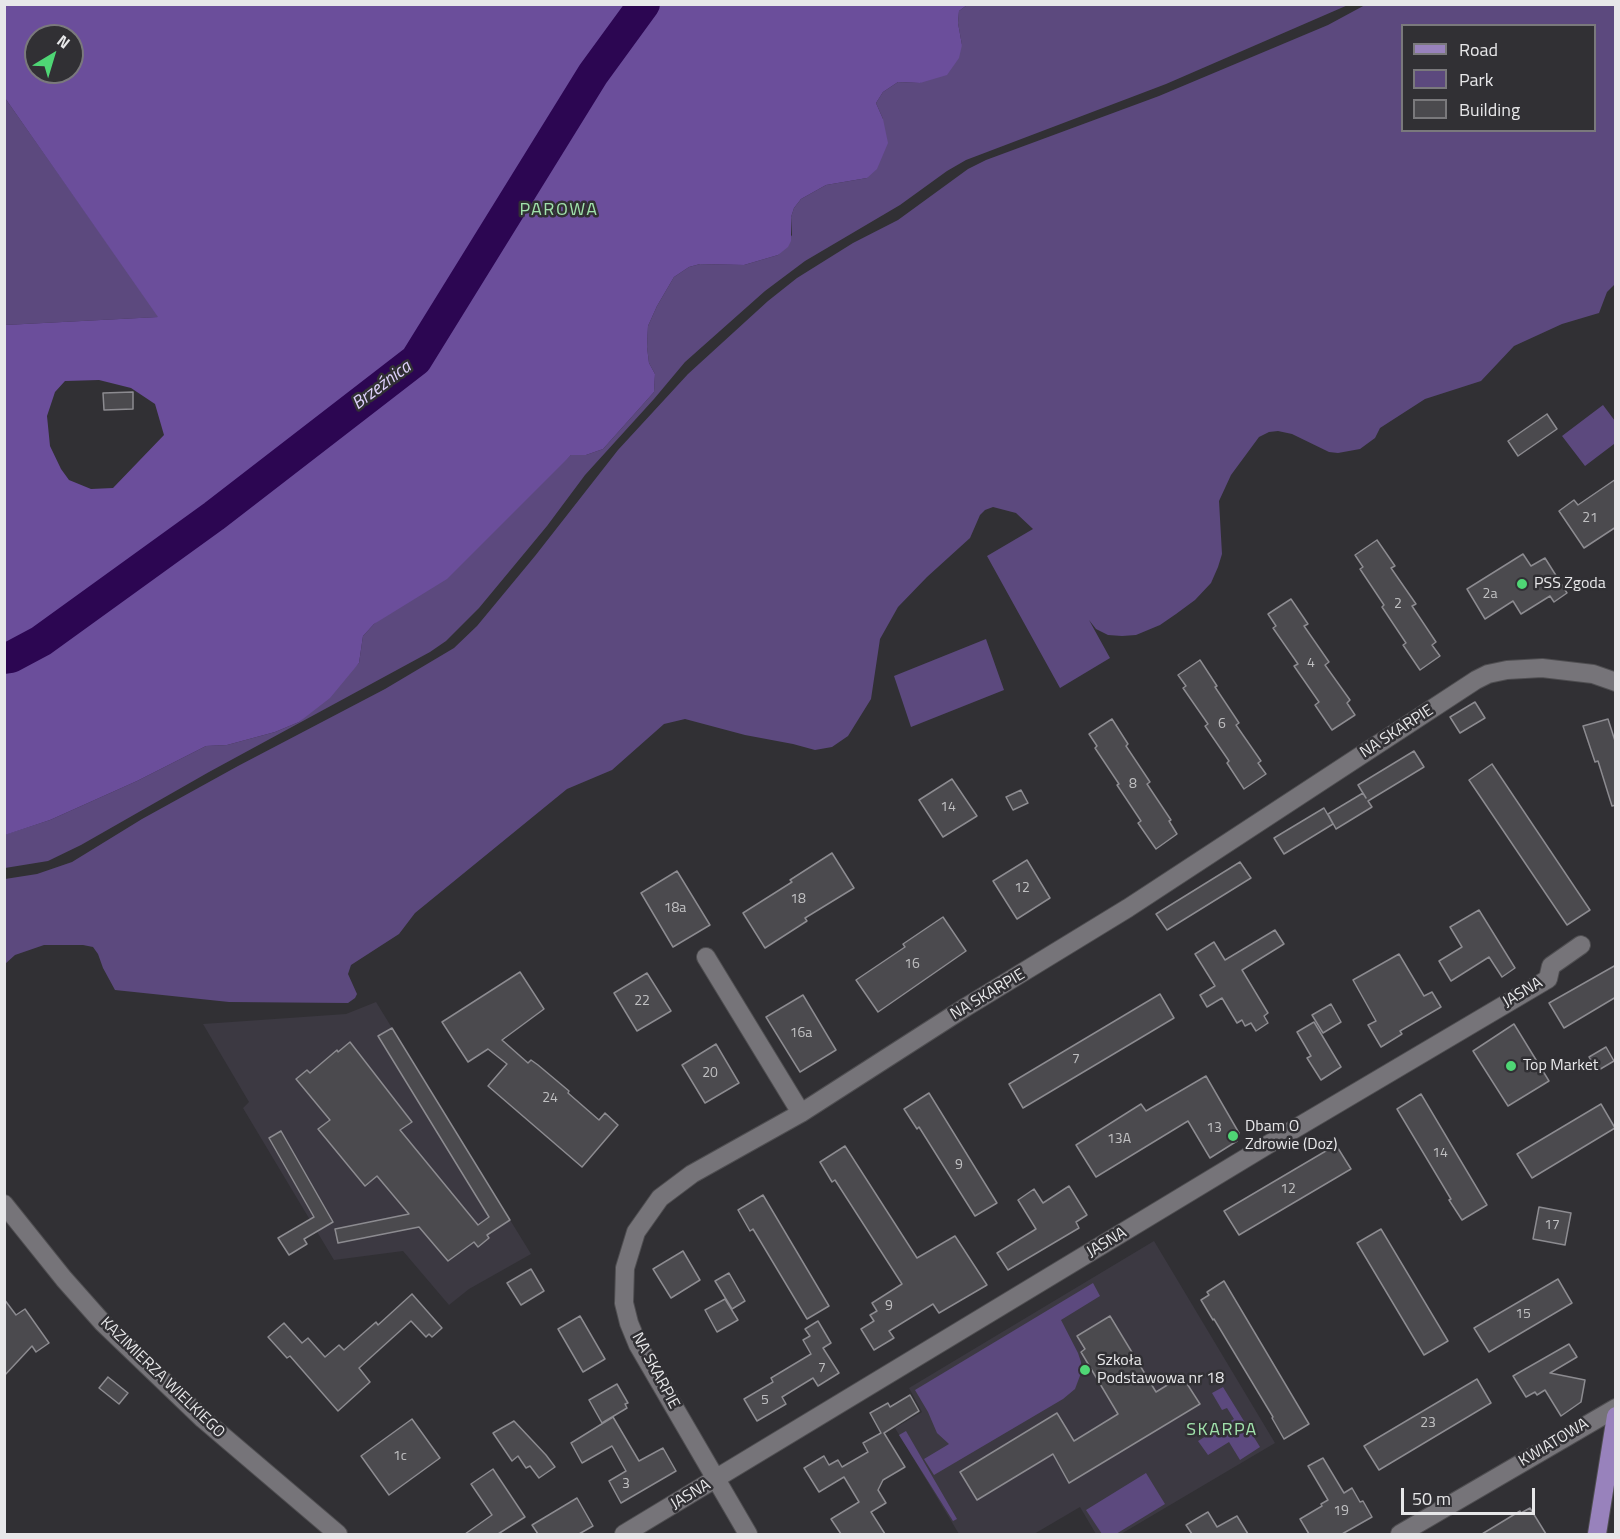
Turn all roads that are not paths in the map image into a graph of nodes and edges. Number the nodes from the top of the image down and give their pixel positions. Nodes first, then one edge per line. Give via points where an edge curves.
1 (1616, 670) edge
2 (1593, 674) junction
3 (1616, 681) edge
4 (1581, 945) dead end
5 (705, 957) dead end
6 (801, 1113) junction
7 (4, 1204) edge
8 (1616, 1408) edge
9 (1616, 1416) edge
10 (715, 1480) junction
11 (338, 1534) edge
12 (624, 1534) edge
13 (748, 1534) edge
14 (1400, 1534) edge
15 (1597, 1534) edge

1 - 2 street
2 - 3 street
2 - 6 street, NA SKARPIE via 1524,668 1476,680 1137,902
4 - 10 street, JASNA via 1551,966 1548,979
5 - 6 street
6 - 10 street, NA SKARPIE via 692,1174 660,1198 636,1232 625,1268 624,1303 638,1345
7 - 11 street, KAZIMIERZA WIELKIEGO via 112,1331 203,1419
8 - 14 street, KWIATOWA
9 - 15 main road
10 - 12 street, JASNA
10 - 13 street, NA SKARPIE

